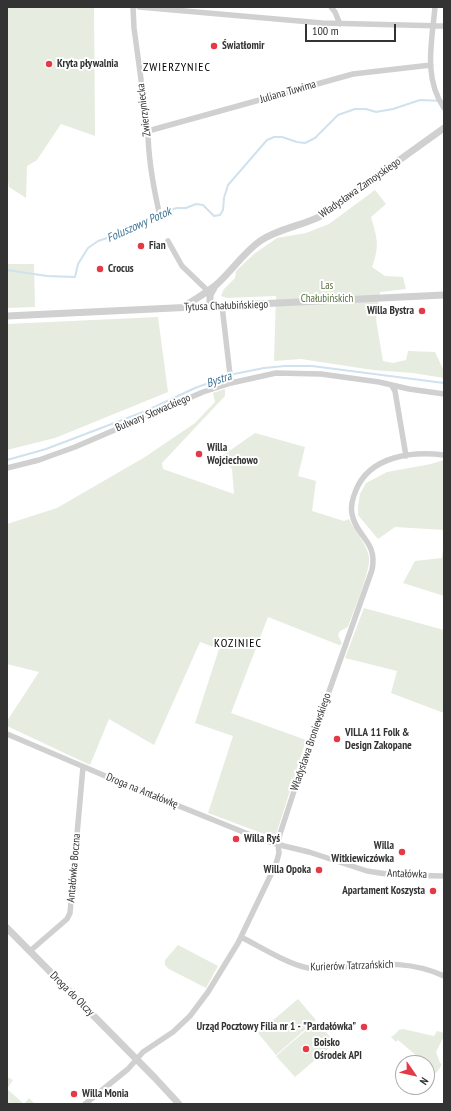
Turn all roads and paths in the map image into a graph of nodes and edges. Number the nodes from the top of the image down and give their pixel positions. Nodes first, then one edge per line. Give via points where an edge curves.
1 (133, 7) edge
2 (138, 7) edge
3 (330, 7) edge
4 (435, 7) edge
5 (340, 24) junction
6 (434, 26) junction
7 (444, 26) edge
8 (431, 64) junction
9 (444, 108) edge
10 (444, 128) edge
11 (148, 131) junction
12 (159, 212) dead end
13 (168, 241) dead end
14 (217, 284) junction
15 (208, 291) junction
16 (444, 296) edge
17 (222, 306) junction
18 (210, 307) junction
19 (183, 308) junction
20 (7, 316) edge
21 (231, 382) junction
22 (392, 386) junction
23 (444, 394) edge
24 (444, 455) edge
25 (406, 456) junction
26 (7, 468) edge
27 (7, 734) edge
28 (83, 767) junction
29 (278, 844) junction
30 (444, 876) edge
31 (7, 928) edge
32 (241, 937) junction
33 (30, 951) junction
34 (444, 976) edge
35 (137, 1060) junction
36 (85, 1104) edge
37 (179, 1104) edge

1 - 11 street, Zwierzyniecka
2 - 5 street
3 - 5 street
4 - 6 street
5 - 6 street
6 - 7 street
6 - 8 street
8 - 9 street via 431,79
8 - 11 street, Juliana Tuwima via 353,74
10 - 14 street, Władysława Zamoyskiego via 323,215 262,240
11 - 12 street, Zwierzyniecka via 151,176
13 - 15 street via 182,266
14 - 15 street, Władysława Zamoyskiego
14 - 18 street, Władysława Zamoyskiego via 210,294
15 - 19 street, Władysława Zamoyskiego
16 - 17 street, Tytusa Chałubińskiego
17 - 18 street, Tytusa Chałubińskiego
17 - 21 street
18 - 19 street, Tytusa Chałubińskiego
19 - 20 street, Tytusa Chałubińskiego
21 - 22 street, Bulwary Słowackiego via 276,373 291,373 321,374
21 - 26 street, Bulwary Słowackiego via 75,447
22 - 23 street, Bulwary Słowackiego
22 - 25 street
24 - 25 street, Władysława Broniewskiego
25 - 29 street, Władysława Broniewskiego via 389,460 373,468 360,482 353,497 352,514 372,550 372,570 297,782
27 - 28 street, Droga na Antałówkę
28 - 29 street, Droga na Antałówkę via 241,832
28 - 33 street, Antałówka Boczna via 70,913 67,919
29 - 30 street, Antałówka via 367,871 393,875
29 - 32 street, Władysława Broniewskiego via 276,864
31 - 33 street, Droga do Olczy
32 - 34 street, Kurierów Tatrzańskich via 283,959 307,968 401,964
32 - 35 street, Władysława Broniewskiego via 196,1009 166,1038 143,1052
33 - 35 street, Droga do Olczy
35 - 36 street, Władysława Broniewskiego
35 - 37 street, Droga do Olczy

